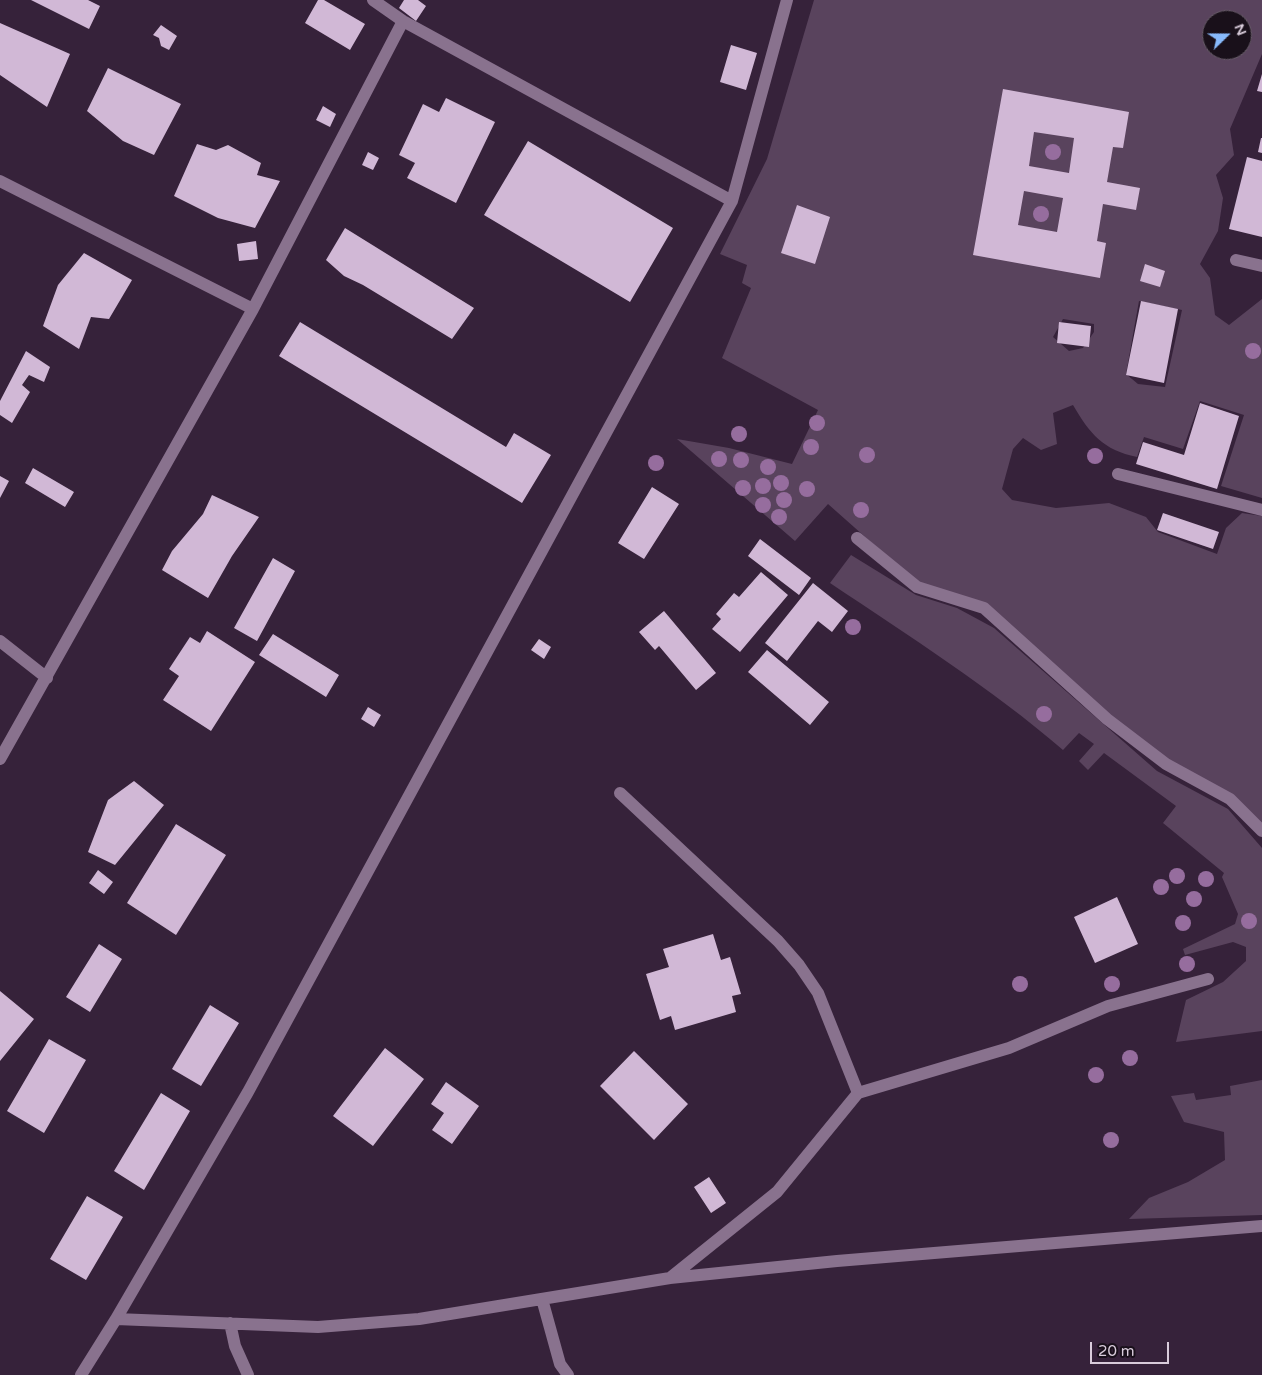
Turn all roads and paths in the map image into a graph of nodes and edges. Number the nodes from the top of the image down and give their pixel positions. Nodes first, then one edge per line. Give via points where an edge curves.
1 (373, 0) edge
2 (787, 0) edge
3 (403, 21) junction
4 (0, 181) edge
5 (732, 202) junction
6 (1236, 260) dead end
7 (1262, 266) edge
8 (253, 308) junction
9 (1118, 474) dead end
10 (1262, 510) edge
11 (857, 538) dead end
12 (0, 641) edge
13 (47, 678) junction
14 (0, 759) edge
15 (620, 793) dead end
16 (1262, 831) edge
17 (1208, 979) dead end
18 (858, 1093) junction
19 (1262, 1226) edge
20 (670, 1278) junction
21 (542, 1299) junction
22 (116, 1319) junction
23 (230, 1323) junction
24 (81, 1375) edge
25 (248, 1375) edge
26 (568, 1375) edge

1 - 3 street
2 - 5 street
3 - 5 street
3 - 8 street
4 - 8 street
5 - 22 street via 248,1092
6 - 7 street
8 - 13 street
9 - 10 street
11 - 16 street via 917,587 984,608 1107,719 1166,764 1230,799
12 - 13 street
13 - 14 street
15 - 18 street via 778,941 799,965 818,993
17 - 18 street via 1108,1006 1009,1048
18 - 20 street via 777,1192
19 - 20 street
20 - 21 street
21 - 23 street via 419,1319 318,1327
21 - 26 street via 560,1364
22 - 23 street
22 - 24 street
23 - 25 street via 235,1346

